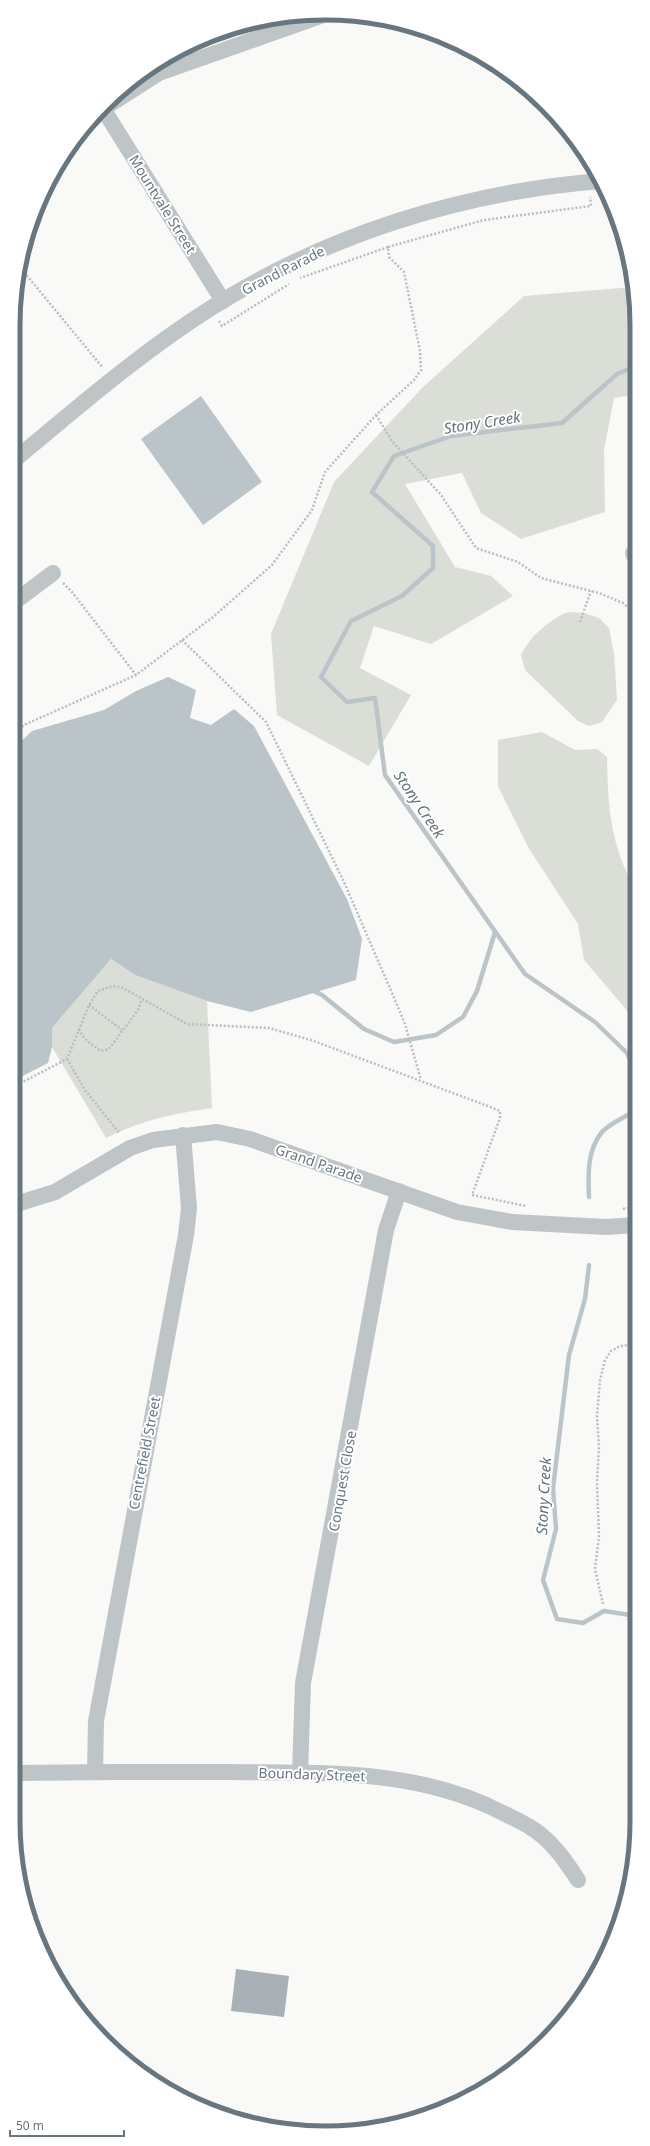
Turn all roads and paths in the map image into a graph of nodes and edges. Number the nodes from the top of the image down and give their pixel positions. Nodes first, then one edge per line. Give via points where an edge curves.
1 (307, 21) edge
2 (123, 97) edge
3 (103, 116) edge
4 (594, 182) edge
5 (591, 206) dead end
6 (388, 247) junction
7 (25, 273) edge
8 (298, 279) dead end
9 (291, 283) dead end
10 (223, 301) junction
11 (222, 326) dead end
12 (112, 379) junction
13 (376, 415) junction
14 (20, 455) edge
15 (52, 573) joint
16 (591, 591) junction
17 (20, 598) edge
18 (630, 609) edge
19 (580, 622) dead end
20 (182, 640) junction
21 (136, 675) junction
22 (20, 729) edge
23 (142, 999) junction
24 (89, 1005) junction
25 (79, 1028) junction
26 (122, 1030) junction
27 (67, 1058) junction
28 (421, 1080) junction
29 (20, 1082) edge
30 (120, 1134) dead end
31 (183, 1135) junction
32 (399, 1191) junction
33 (20, 1203) edge
34 (532, 1206) dead end
35 (630, 1207) edge
36 (617, 1210) dead end
37 (630, 1225) edge
38 (630, 1345) edge
39 (603, 1604) dead end
40 (95, 1771) junction
41 (20, 1773) edge
42 (300, 1773) junction
43 (578, 1880) dead end

1 - 2 street via 159,73
3 - 10 street, Mountvale Street
4 - 10 street, Grand Parade via 491,197 386,223 300,260
5 - 6 path via 484,220
6 - 8 path
6 - 13 path via 389,257 404,272 420,352 421,370 414,380
7 - 12 path
9 - 11 path
10 - 12 street, Grand Parade via 158,344
12 - 14 street, Grand Parade
13 - 16 path via 392,441 441,495 476,548 518,562 541,578
13 - 20 path via 324,472 312,510 272,565 213,617
15 - 17 street
15 - 21 path via 72,592
16 - 18 path via 623,603
16 - 19 path
20 - 21 path
20 - 28 path via 266,722 344,882 405,1024
21 - 22 path
23 - 24 path via 123,988 113,986 98,991
23 - 26 path via 138,1010
23 - 28 path via 187,1024 269,1028 311,1040
24 - 25 path
24 - 26 path
25 - 26 path via 81,1034 101,1051 109,1049
25 - 27 path
27 - 29 path
27 - 30 path via 85,1090
28 - 34 path via 500,1111 500,1118 472,1195
31 - 32 street, Grand Parade via 217,1132 250,1139
31 - 33 street, Grand Parade via 153,1140 130,1148 55,1192
31 - 40 street, Centrefield Street via 189,1208 186,1234 96,1721
32 - 37 street, Grand Parade via 457,1212 512,1222 606,1227
32 - 42 street, Conquest Close via 386,1230 303,1683
35 - 36 path
38 - 39 path via 611,1351 605,1360 600,1380 597,1416 598,1537 595,1569
40 - 41 street, Boundary Street
40 - 42 street, Boundary Street
42 - 43 street, Boundary Street via 355,1774 387,1778 454,1793 487,1804 539,1833 558,1851

